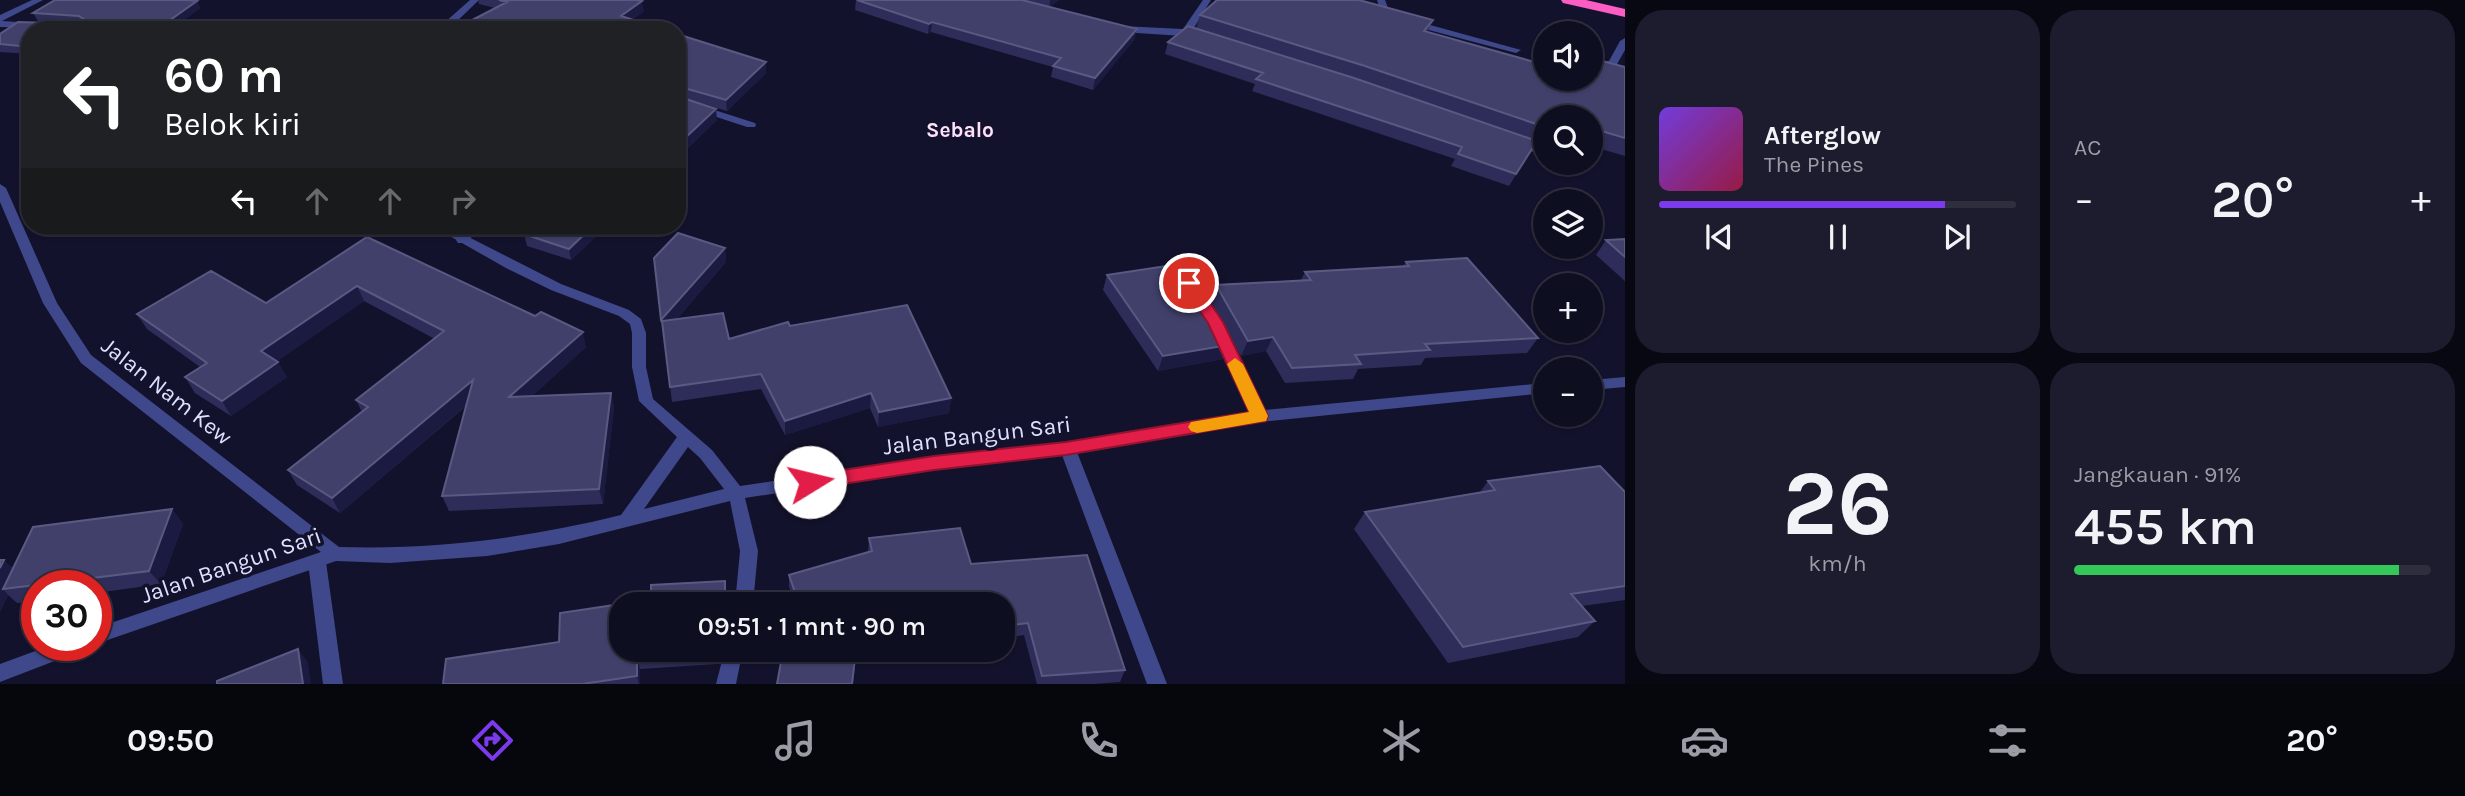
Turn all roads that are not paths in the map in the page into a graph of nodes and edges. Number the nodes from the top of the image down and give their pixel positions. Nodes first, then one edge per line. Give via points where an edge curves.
1 (39, 0) edge
2 (475, 0) edge
3 (1207, 0) edge
4 (1381, 0) edge
5 (1568, 0) edge
6 (1625, 13) edge
7 (450, 21) edge
8 (0, 22) edge
9 (21, 24) edge
10 (1113, 28) edge
11 (1186, 32) junction
12 (1209, 38) edge
13 (1625, 41) edge
14 (1516, 50) dead end
15 (1603, 65) edge
16 (686, 104) edge
17 (751, 125) dead end
18 (1509, 140) edge
19 (1533, 149) edge
20 (0, 188) edge
21 (453, 235) edge
22 (467, 235) edge
23 (462, 240) junction
24 (1176, 263) dead end
25 (1625, 382) edge
26 (1603, 384) edge
27 (1533, 389) edge
28 (1260, 416) junction
29 (686, 437) junction
30 (1066, 448) junction
31 (736, 494) junction
32 (626, 521) junction
33 (336, 554) junction
34 (317, 562) junction
35 (745, 592) edge
36 (112, 631) edge
37 (32, 661) edge
38 (731, 662) edge
39 (0, 673) edge
40 (333, 684) edge
41 (726, 684) edge
42 (1157, 684) edge

1 - 8 street
2 - 7 street
3 - 11 street
4 - 14 street via 1384,10 1409,22
5 - 6 highway
8 - 9 street
10 - 11 street
11 - 12 street
13 - 15 street via 1613,64
16 - 17 street
18 - 19 street
20 - 33 street, Jalan Nam Kew via 50,303 86,359
21 - 23 street
22 - 23 street
23 - 29 street via 636,322 646,401
24 - 28 street via 1212,317
25 - 26 street
27 - 28 street, Jalan Bangun Sari
28 - 30 street, Jalan Bangun Sari
29 - 31 street via 714,463
29 - 32 street
30 - 31 street, Jalan Bangun Sari
30 - 42 street
31 - 32 street, Jalan Bangun Sari
31 - 35 street via 749,551
32 - 33 street, Jalan Bangun Sari via 486,549 390,556
33 - 34 street, Jalan Bangun Sari
34 - 36 street, Jalan Bangun Sari
34 - 40 street
37 - 39 street
38 - 41 street

